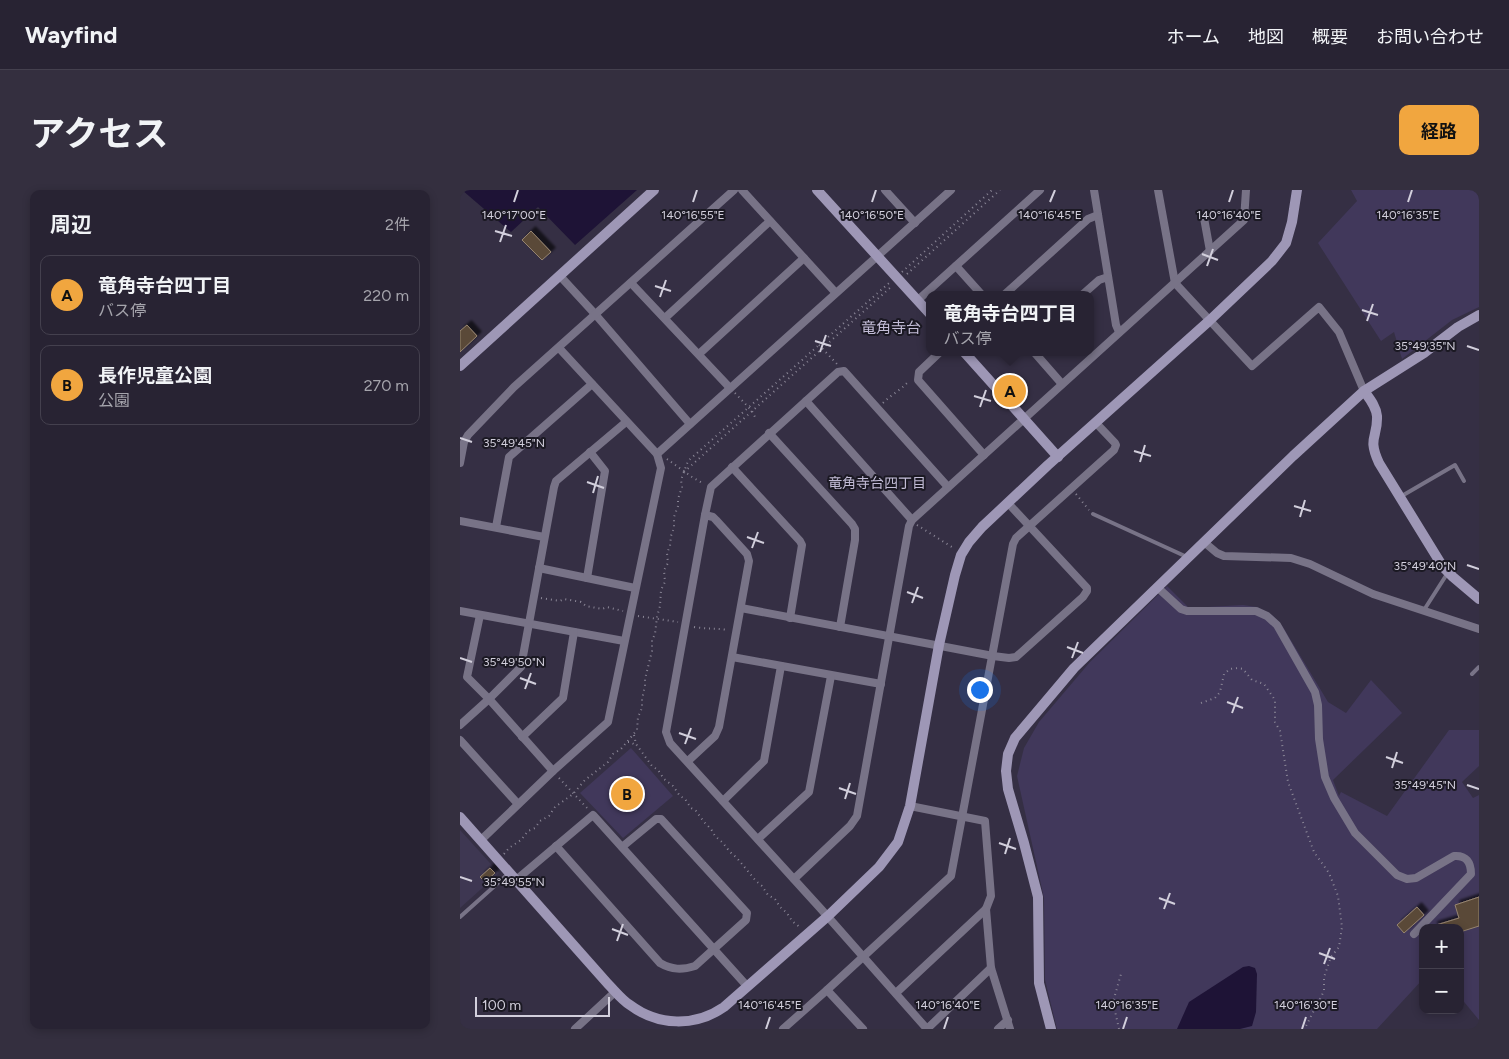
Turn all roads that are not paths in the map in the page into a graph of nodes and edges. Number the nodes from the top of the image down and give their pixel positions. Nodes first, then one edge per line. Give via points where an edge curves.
1 (654, 190) edge
2 (734, 190) edge
3 (742, 190) edge
4 (817, 190) edge
5 (885, 190) edge
6 (950, 190) edge
7 (1040, 190) edge
8 (1094, 190) edge
9 (1246, 190) edge
10 (1297, 190) edge
11 (1159, 191) edge
12 (1098, 215) junction
13 (1204, 218) dead end
14 (770, 221) junction
15 (915, 223) junction
16 (1210, 251) junction
17 (876, 256) junction
18 (804, 258) junction
19 (956, 266) junction
20 (560, 276) junction
21 (1108, 278) junction
22 (631, 283) junction
23 (1176, 283) junction
24 (928, 291) edge
25 (978, 291) edge
26 (1008, 291) edge
27 (1087, 291) edge
28 (836, 292) junction
29 (926, 293) edge
30 (918, 300) junction
31 (926, 309) edge
32 (595, 314) junction
33 (1479, 315) edge
34 (665, 318) junction
35 (1210, 320) junction
36 (1119, 332) junction
37 (558, 348) junction
38 (699, 354) junction
39 (1094, 355) edge
40 (936, 356) edge
41 (968, 356) edge
42 (1038, 356) edge
43 (1093, 356) edge
44 (460, 366) edge
45 (592, 384) junction
46 (1062, 384) junction
47 (730, 388) junction
48 (1364, 391) junction
49 (806, 401) junction
50 (1024, 419) junction
51 (626, 422) junction
52 (1096, 423) junction
53 (690, 424) junction
54 (769, 433) junction
55 (590, 452) junction
56 (657, 454) junction
57 (984, 455) junction
58 (1058, 456) junction
59 (460, 463) edge
60 (732, 467) junction
61 (1464, 481) dead end
62 (948, 487) junction
63 (1399, 497) junction
64 (1008, 503) junction
65 (1092, 513) road end
66 (705, 515) junction
67 (460, 520) edge
68 (912, 520) junction
69 (1030, 526) junction
70 (496, 527) junction
71 (544, 537) junction
72 (1204, 542) junction
73 (1189, 558) junction
74 (539, 568) junction
75 (1448, 572) junction
76 (587, 578) junction
77 (1157, 587) junction
78 (635, 588) junction
79 (1479, 598) edge
80 (741, 608) junction
81 (460, 611) edge
82 (1422, 612) junction
83 (480, 615) junction
84 (790, 618) junction
85 (529, 624) junction
86 (840, 627) junction
87 (1479, 629) edge
88 (574, 632) junction
89 (889, 636) junction
90 (624, 641) junction
91 (939, 645) junction
92 (993, 656) junction
93 (732, 657) junction
94 (781, 666) junction
95 (1479, 667) edge
96 (1472, 674) dead end
97 (831, 676) junction
98 (881, 684) junction
99 (489, 699) junction
100 (460, 725) edge
101 (522, 737) junction
102 (460, 740) edge
103 (688, 762) junction
104 (553, 771) junction
105 (723, 801) junction
106 (518, 804) junction
107 (910, 806) junction
108 (963, 816) junction
109 (460, 817) edge
110 (758, 839) junction
111 (481, 840) junction
112 (556, 846) junction
113 (622, 847) junction
114 (513, 876) junction
115 (794, 879) junction
116 (986, 909) junction
117 (828, 916) junction
118 (460, 917) edge
119 (1414, 934) dead end
120 (714, 950) junction
121 (863, 956) junction
122 (991, 968) junction
123 (747, 986) junction
124 (827, 990) junction
125 (615, 992) junction
126 (896, 993) junction
127 (1008, 1020) junction
128 (578, 1028) edge
129 (859, 1028) edge
130 (783, 1029) edge
131 (927, 1029) edge
132 (998, 1029) edge
133 (1010, 1029) edge
134 (1051, 1029) edge

1 - 20 street
2 - 22 street
3 - 14 street
4 - 17 street
5 - 15 street
6 - 15 street
7 - 19 street
8 - 12 street
9 - 16 street via 1244,220
10 - 35 street via 1286,242 1272,261
11 - 23 street
12 - 21 street
12 - 26 street via 1088,219
13 - 16 street
14 - 18 street
14 - 34 street
15 - 17 street
16 - 23 street
17 - 28 street
17 - 30 street
18 - 28 street
18 - 38 street
19 - 24 street
19 - 25 street
20 - 32 street
20 - 44 street
21 - 27 street via 1099,280
21 - 36 street
22 - 32 street
22 - 34 street
23 - 35 street
23 - 36 street
28 - 47 street
29 - 30 street
30 - 31 street
32 - 37 street
32 - 53 street
33 - 48 street
34 - 38 street
35 - 48 street via 1252,366 1319,306 1339,332
35 - 52 street
36 - 39 street
37 - 45 street
37 - 59 street via 514,387 468,435
38 - 47 street
40 - 57 street via 917,378
41 - 50 street
42 - 46 street
43 - 46 street
45 - 51 street
45 - 70 street via 509,457
46 - 50 street
47 - 53 street
48 - 63 street via 1377,416 1373,450
48 - 72 street
49 - 54 street
49 - 62 street via 844,371
49 - 68 street
50 - 57 street
50 - 58 street
51 - 55 street
51 - 56 street
52 - 58 street
52 - 69 street via 1115,443 1114,450
53 - 56 street
54 - 60 street
54 - 86 street via 855,529
55 - 71 street via 556,481
55 - 76 street via 605,471
56 - 78 street via 661,468
57 - 62 street
58 - 64 street
60 - 66 street via 711,487
60 - 84 street via 802,546
61 - 63 lane via 1455,465
62 - 68 street
63 - 75 street
64 - 69 street
64 - 91 street via 974,535 961,555
65 - 73 lane
66 - 80 street via 713,517 749,557
66 - 103 street via 666,732 670,743
67 - 70 street
68 - 89 street
69 - 92 street via 1013,544
69 - 92 street via 1087,591 1019,655 1009,658
70 - 71 street
71 - 74 street
72 - 73 street
72 - 82 street via 1224,556 1291,558 1310,564 1373,594
73 - 77 street
74 - 76 street
74 - 85 street
75 - 79 street
75 - 82 lane
76 - 78 street
77 - 119 street via 1187,611 1256,611 1277,625 1315,692 1325,777 1334,798 1355,833 1398,875 1416,878 1454,856 1461,855 1467,859 1471,874
77 - 134 street via 1074,668 1015,738 1008,754 1008,789 1038,897 1040,983
78 - 90 street
80 - 84 street
80 - 93 street
81 - 83 street
82 - 87 street
83 - 85 street
83 - 99 street via 467,677
84 - 86 street
85 - 88 street
85 - 99 street via 521,667
86 - 89 street
88 - 90 street
88 - 101 street via 563,698
89 - 91 street
89 - 98 street
90 - 104 street via 608,722
91 - 92 street
91 - 107 street
92 - 108 street
93 - 94 street
93 - 103 street via 717,732
94 - 97 street
94 - 105 street via 764,761
95 - 96 lane
97 - 98 street
97 - 110 street via 809,792
98 - 115 street via 857,816
99 - 100 street
99 - 101 street
101 - 104 street
102 - 106 street
103 - 105 street
104 - 106 street
105 - 110 street
106 - 111 street
107 - 108 street
107 - 117 street via 893,851
108 - 116 street via 985,821 990,896
108 - 121 street via 949,879
109 - 111 street
110 - 115 street
111 - 114 street
112 - 113 street via 593,815
112 - 114 street
112 - 120 street via 660,963 686,969 695,966
113 - 120 street
113 - 120 street via 656,819 661,819 747,913 746,920
114 - 118 lane
114 - 125 street
115 - 117 street
116 - 122 street
116 - 126 street
117 - 121 street
117 - 123 street
120 - 123 street
121 - 124 street
121 - 126 street
122 - 127 street
122 - 131 street
123 - 125 street via 715,1013 677,1022 640,1012
124 - 129 street
124 - 130 street
125 - 128 street
126 - 131 street
127 - 132 street
127 - 133 street

